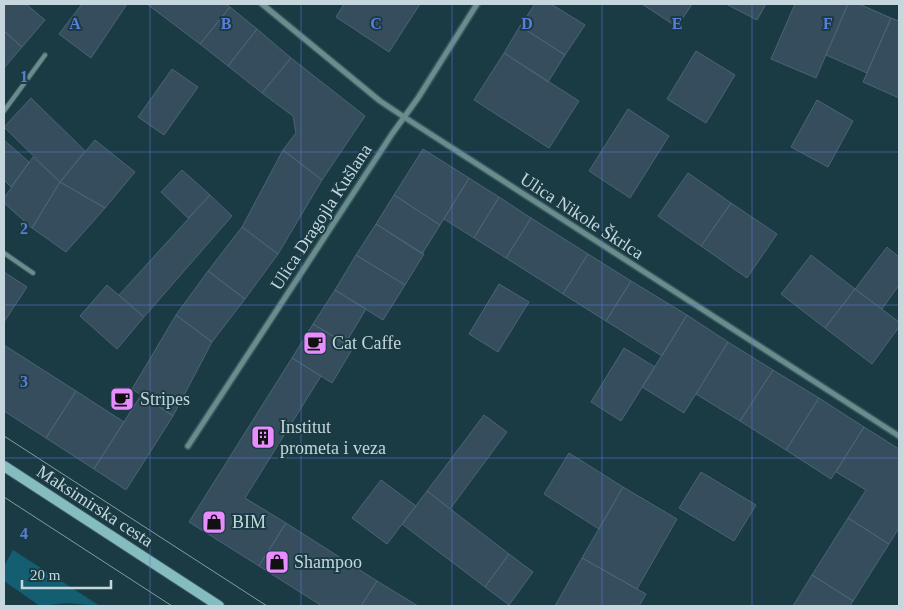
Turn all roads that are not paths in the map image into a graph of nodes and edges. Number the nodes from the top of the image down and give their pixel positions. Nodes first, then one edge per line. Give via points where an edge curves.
1 (262, 4) edge
2 (477, 4) edge
3 (45, 54) dead end
4 (4, 111) edge
5 (404, 117) junction
6 (4, 253) edge
7 (33, 273) dead end
8 (899, 436) edge
9 (188, 446) dead end
10 (4, 466) edge
11 (219, 606) edge

1 - 5 street, Ulica Nikole Škrlca
2 - 5 street, Ulica Dragojla Kušlana
3 - 4 lane
5 - 8 street, Ulica Nikole Škrlca
5 - 9 street, Ulica Dragojla Kušlana
6 - 7 lane
10 - 11 main road, Maksimirska cesta

